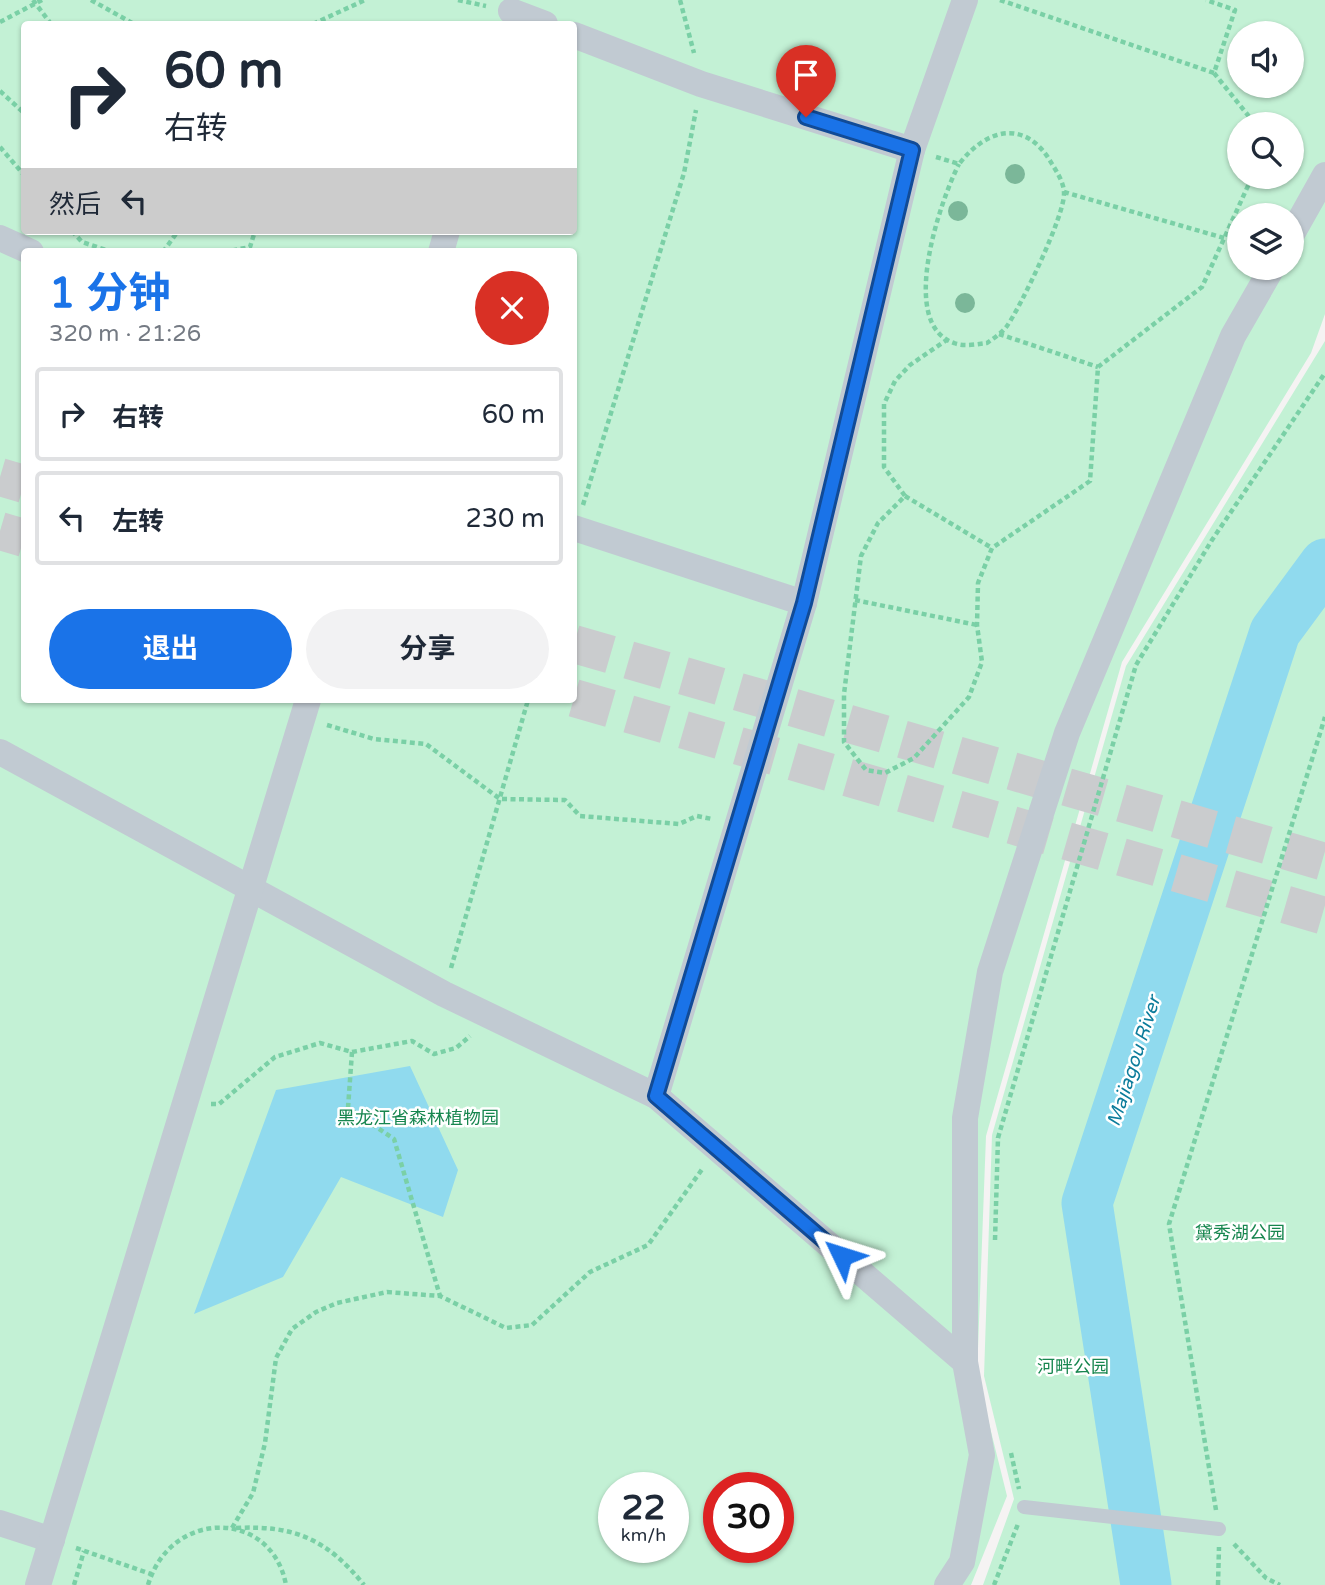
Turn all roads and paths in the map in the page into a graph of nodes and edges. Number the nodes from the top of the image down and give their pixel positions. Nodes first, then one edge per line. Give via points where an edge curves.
1 (33, 0) edge
2 (91, 0) edge
3 (365, 0) edge
4 (680, 0) edge
5 (965, 0) edge
6 (1000, 0) edge
7 (1206, 0) edge
8 (1235, 0) edge
9 (40, 2) edge
10 (1235, 10) junction
11 (510, 12) edge
12 (50, 21) edge
13 (129, 21) edge
14 (320, 21) edge
15 (536, 21) edge
16 (0, 22) edge
17 (577, 37) edge
18 (1214, 73) junction
19 (701, 84) junction
20 (0, 91) edge
21 (21, 110) edge
22 (1245, 112) edge
23 (0, 147) edge
24 (912, 150) junction
25 (959, 164) junction
26 (21, 172) edge
27 (1325, 175) edge
28 (1246, 189) edge
29 (1064, 192) junction
30 (1304, 213) edge
31 (76, 235) edge
32 (254, 235) edge
33 (0, 238) edge
34 (1224, 238) junction
35 (21, 248) edge
36 (100, 248) edge
37 (245, 248) edge
38 (1265, 280) edge
39 (999, 334) junction
40 (948, 339) junction
41 (1098, 366) junction
42 (1325, 373) edge
43 (905, 496) junction
44 (577, 521) edge
45 (577, 529) edge
46 (992, 548) junction
47 (855, 600) junction
48 (804, 603) junction
49 (977, 625) junction
50 (527, 703) edge
51 (305, 709) edge
52 (1325, 717) edge
53 (0, 752) edge
54 (500, 799) junction
55 (738, 824) junction
56 (250, 888) junction
57 (444, 994) junction
58 (492, 1017) junction
59 (352, 1052) junction
60 (656, 1096) junction
61 (184, 1107) junction
62 (719, 1150) junction
63 (995, 1244) dead end
64 (440, 1296) junction
65 (965, 1362) junction
66 (1008, 1442) dead end
67 (1024, 1507) junction
68 (0, 1523) edge
69 (232, 1528) junction
70 (1219, 1529) junction
71 (52, 1540) junction
72 (84, 1551) junction
73 (151, 1574) junction
74 (38, 1585) edge
75 (74, 1585) edge
76 (148, 1585) edge
77 (286, 1585) edge
78 (364, 1585) edge
79 (947, 1585) edge
80 (994, 1585) edge
81 (1218, 1585) edge
82 (1280, 1585) edge

1 - 9 path
2 - 13 path
3 - 14 path
4 - 19 path
5 - 24 street
6 - 18 path
7 - 10 path
8 - 10 path
9 - 12 path
9 - 16 path
10 - 18 path
11 - 15 street
17 - 19 street
18 - 22 path
19 - 24 street
19 - 44 path via 684,173
20 - 21 path
23 - 26 path
24 - 25 path
24 - 48 street
25 - 29 path via 988,136 1011,132 1035,140 1047,154
25 - 40 path via 928,252 925,282 933,320
27 - 30 street
28 - 34 path
29 - 34 path
29 - 39 path via 1061,214 1008,325
31 - 36 path
32 - 37 path via 250,247
33 - 35 street
34 - 41 path via 1202,287
38 - 65 street via 1233,336 1067,733 990,972 965,1118
39 - 40 path via 987,343 970,345
39 - 41 path
40 - 43 path via 910,365 895,381 884,404 884,467
41 - 46 path via 1090,481
42 - 63 path via 1212,540 1136,665 998,1138
43 - 46 path
43 - 47 path via 878,523 861,556
45 - 48 street
46 - 49 path via 978,583
47 - 49 path
47 - 49 path via 844,694 844,741 866,770 885,773 914,758 969,697 982,662
48 - 55 street
50 - 54 path
51 - 54 path via 374,739 426,744
51 - 56 street
52 - 70 path via 1169,1224
53 - 56 street
54 - 55 path via 565,800 580,816 679,824 697,816
54 - 57 path
55 - 60 street
56 - 57 street
56 - 61 street
57 - 58 street
58 - 59 path via 456,1048 434,1054 412,1041
58 - 60 street
59 - 61 path via 320,1043 275,1057 219,1104
59 - 64 path via 348,1108 394,1139
60 - 62 street
61 - 71 street
62 - 64 path via 649,1245 590,1272 532,1325 519,1329 494,1324
62 - 65 street
64 - 69 path via 414,1292 365,1296 316,1312 292,1329 276,1357 260,1471
65 - 79 street via 982,1455 962,1562
66 - 67 path
67 - 70 lane
67 - 80 path
68 - 71 street
69 - 73 path via 209,1527 187,1534 167,1547
69 - 77 path via 254,1537 272,1553
69 - 78 path via 267,1526 297,1532 328,1547
70 - 81 path
70 - 82 path via 1266,1578
71 - 72 path
71 - 74 street
72 - 73 path
72 - 75 path
73 - 76 path

